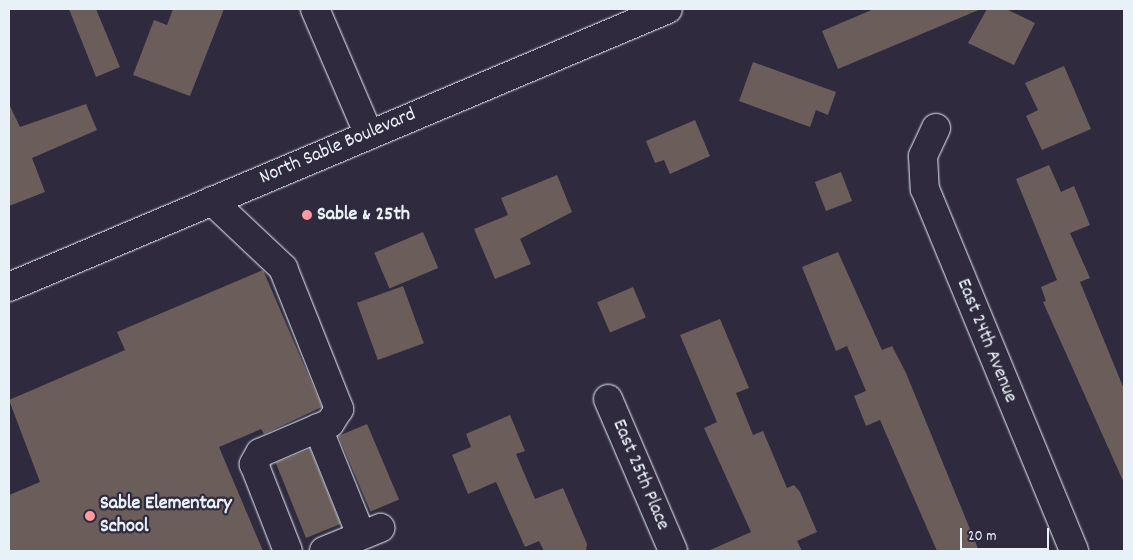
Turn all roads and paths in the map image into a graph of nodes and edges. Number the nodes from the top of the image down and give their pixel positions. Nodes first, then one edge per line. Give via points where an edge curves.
1 (315, 9) edge
2 (668, 9) edge
3 (936, 128) dead end
4 (369, 135) junction
5 (212, 201) junction
6 (9, 287) edge
7 (608, 399) dead end
8 (318, 428) junction
9 (288, 551) edge
10 (324, 551) edge
11 (673, 551) edge
12 (1074, 551) edge

1 - 4 street
2 - 4 street, North Sable Boulevard
3 - 12 street, East 24th Avenue via 924,156 925,189
4 - 5 street, North Sable Boulevard
5 - 6 street, North Sable Boulevard
5 - 8 street via 283,268 339,409 330,423
7 - 11 street, East 25th Place
8 - 9 street via 260,453 254,464
8 - 10 street via 371,532

